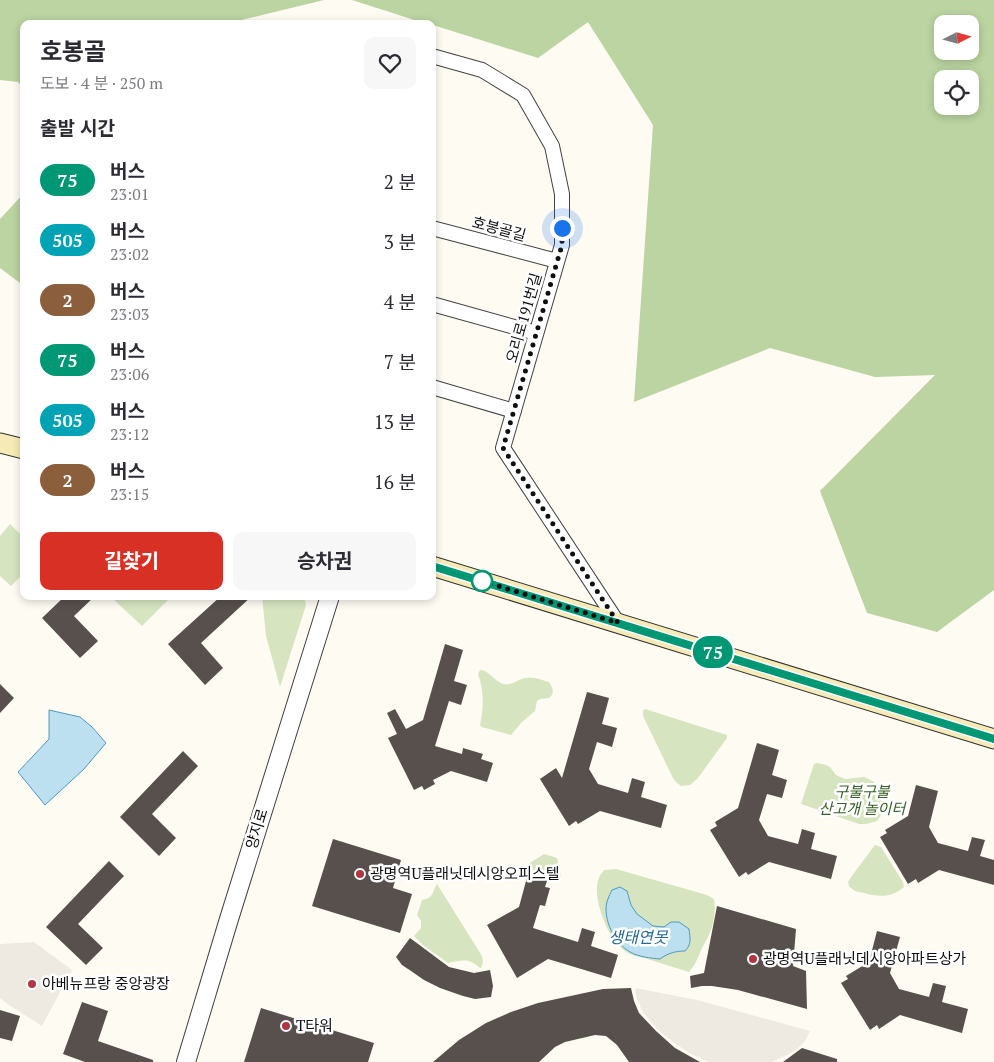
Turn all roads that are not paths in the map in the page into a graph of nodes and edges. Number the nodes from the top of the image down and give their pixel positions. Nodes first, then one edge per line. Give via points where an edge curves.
1 (436, 57) edge
2 (436, 229) edge
3 (557, 261) junction
4 (436, 305) edge
5 (536, 333) junction
6 (436, 388) edge
7 (514, 412) junction
8 (0, 443) edge
9 (20, 448) edge
10 (436, 567) edge
11 (329, 600) edge
12 (618, 623) junction
13 (994, 739) edge
14 (186, 1062) edge

1 - 3 street, 오리로191번길 via 482,70 526,100 552,146 562,194 562,245
2 - 3 street, 호봉골길
3 - 5 street, 오리로191번길
4 - 5 street
5 - 7 street, 오리로191번길
6 - 7 street
7 - 12 street, 오리로191번길 via 503,448
8 - 9 main road
10 - 12 main road
11 - 14 street, 양지로
12 - 13 main road

